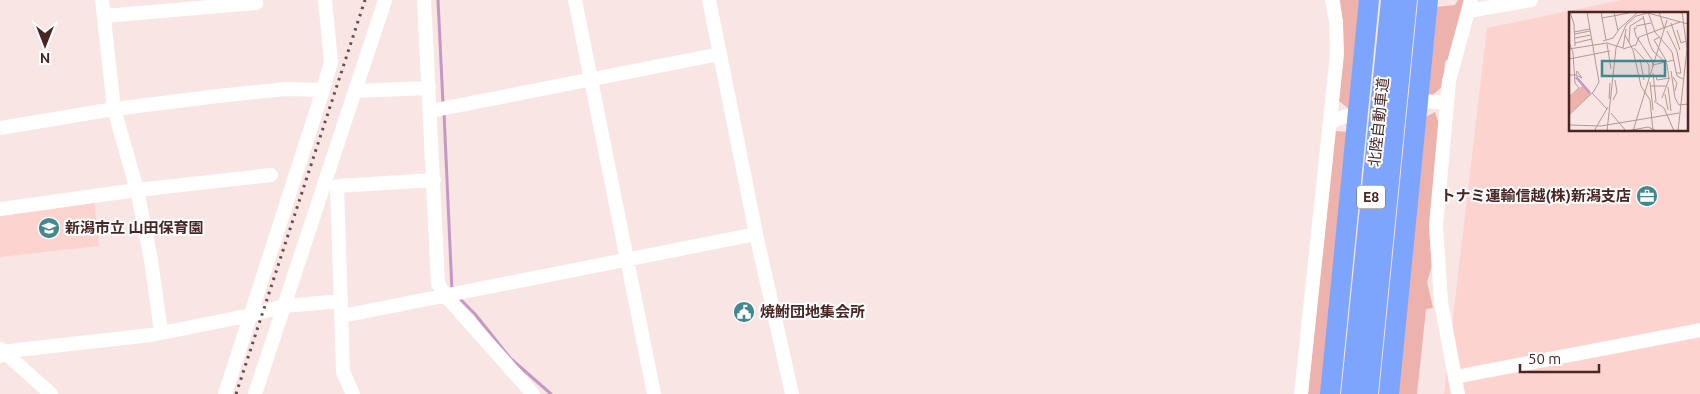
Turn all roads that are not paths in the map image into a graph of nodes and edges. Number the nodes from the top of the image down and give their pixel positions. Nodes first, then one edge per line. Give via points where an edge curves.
1 (102, 0) edge
2 (256, 0) edge
3 (325, 0) edge
4 (385, 0) edge
5 (424, 0) edge
6 (575, 0) edge
7 (709, 0) edge
8 (1332, 0) edge
9 (1370, 0) edge
10 (1390, 0) edge
11 (1407, 0) edge
12 (1428, 0) edge
13 (1531, 0) edge
14 (1470, 5) edge
15 (104, 16) junction
16 (720, 54) junction
17 (590, 80) junction
18 (429, 88) junction
19 (323, 90) junction
20 (355, 91) junction
21 (1425, 101) dead end
22 (1446, 104) junction
23 (114, 109) junction
24 (430, 111) junction
25 (1346, 116) dead end
26 (1330, 122) junction
27 (0, 128) edge
28 (271, 175) dead end
29 (434, 180) junction
30 (137, 190) junction
31 (0, 209) edge
32 (756, 234) junction
33 (627, 260) junction
34 (446, 296) junction
35 (341, 301) junction
36 (284, 306) junction
37 (251, 315) junction
38 (342, 316) junction
39 (1700, 330) edge
40 (161, 332) junction
41 (2, 352) edge
42 (1455, 377) junction
43 (51, 394) edge
44 (224, 394) edge
45 (255, 394) edge
46 (353, 394) edge
47 (533, 394) edge
48 (654, 394) edge
49 (792, 394) edge
50 (1301, 394) edge
51 (1330, 394) edge
52 (1351, 394) edge
53 (1368, 394) edge
54 (1389, 394) edge
55 (1458, 394) edge

1 - 15 street
2 - 15 street via 256,3
3 - 19 street via 331,62
4 - 20 street
5 - 18 street
6 - 17 street
7 - 16 street
8 - 26 street via 1337,54
9 - 51 highway
10 - 52 highway, 北陸自動車道 / E8
11 - 53 highway, 北陸自動車道 / E8
12 - 54 highway
13 - 14 street
14 - 22 street
15 - 23 street
16 - 17 street
16 - 32 street
17 - 24 street
17 - 33 street
18 - 20 street
18 - 24 street
19 - 23 street via 285,89
19 - 37 street
20 - 36 street
21 - 22 street
22 - 42 street via 1436,226 1441,302
23 - 27 street
23 - 30 street
24 - 29 street
25 - 26 street
26 - 50 street
28 - 30 street
29 - 34 street via 438,284
29 - 35 street via 337,186
30 - 31 street
30 - 40 street
32 - 33 street
32 - 49 street
33 - 34 street
33 - 48 street
34 - 38 street
34 - 47 street
35 - 36 street
35 - 38 street
36 - 37 street
36 - 45 street
37 - 40 street
37 - 44 street
38 - 46 street via 344,372
39 - 42 street
40 - 41 street
41 - 43 street
42 - 55 street

